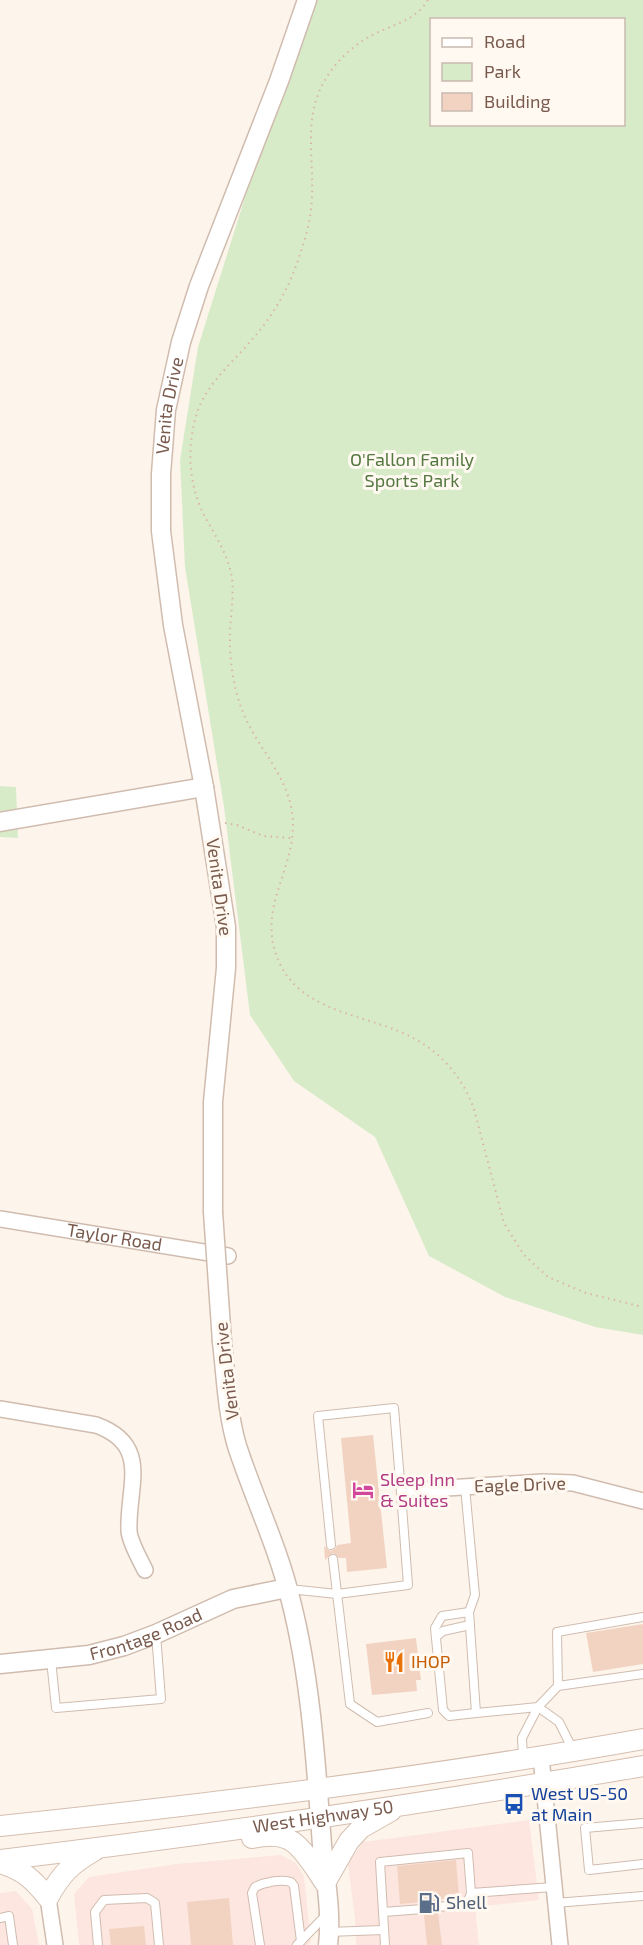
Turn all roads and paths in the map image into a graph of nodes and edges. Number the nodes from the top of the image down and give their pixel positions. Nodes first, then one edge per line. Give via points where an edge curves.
1 (307, 0) edge
2 (428, 0) edge
3 (204, 787) junction
4 (0, 822) edge
5 (222, 823) dead end
6 (291, 838) junction
7 (0, 1219) edge
8 (228, 1256) dead end
9 (643, 1307) edge
10 (0, 1409) edge
11 (465, 1487) junction
12 (431, 1489) joint
13 (401, 1493) junction
14 (643, 1501) edge
15 (331, 1545) dead end
16 (333, 1559) dead end
17 (144, 1570) dead end
18 (287, 1588) junction
19 (337, 1594) junction
20 (469, 1612) junction
21 (643, 1617) edge
22 (470, 1625) junction
23 (156, 1634) junction
24 (436, 1637) junction
25 (51, 1659) junction
26 (0, 1664) edge
27 (634, 1665) dead end
28 (614, 1669) dead end
29 (640, 1675) edge
30 (615, 1678) junction
31 (558, 1686) junction
32 (538, 1707) junction
33 (428, 1713) dead end
34 (476, 1713) junction
35 (643, 1739) edge
36 (574, 1751) junction
37 (532, 1759) junction
38 (643, 1766) edge
39 (542, 1784) junction
40 (317, 1789) junction
41 (401, 1806) junction
42 (320, 1817) junction
43 (643, 1823) edge
44 (0, 1826) edge
45 (180, 1837) junction
46 (99, 1848) junction
47 (0, 1861) edge
48 (643, 1864) edge
49 (325, 1883) junction
50 (553, 1887) junction
51 (471, 1893) junction
52 (643, 1896) edge
53 (48, 1898) junction
54 (555, 1903) junction
55 (420, 1907) dead end
56 (438, 1908) dead end
57 (382, 1912) junction
58 (328, 1913) junction
59 (0, 1918) edge
60 (383, 1930) junction
61 (328, 1939) edge
62 (299, 1943) edge
63 (13, 1945) edge
64 (55, 1945) edge
65 (98, 1945) edge
66 (159, 1945) edge
67 (260, 1945) edge
68 (385, 1945) edge
69 (560, 1945) edge

1 - 3 street, Venita Drive via 199,286 166,410 161,531 173,625
2 - 6 path via 415,15 366,38 352,49 322,85 310,129 310,218 298,261 265,323 208,390 193,428 190,470 195,492 223,550 232,582 231,653 238,696 286,790
3 - 4 street
3 - 18 street, Venita Drive, bridge via 226,927 212,1122 213,1212 222,1342 237,1445
5 - 6 path via 263,837
6 - 9 path via 270,925 280,965 293,984 312,999 414,1038 436,1053 468,1091 504,1223 524,1255 548,1277 586,1293
7 - 8 street, Taylor Road
10 - 17 street via 96,1425 122,1439 132,1465 129,1533
11 - 12 street, Eagle Drive
11 - 14 street, Eagle Drive via 573,1483
11 - 20 lane via 475,1595
12 - 13 lane
13 - 15 lane via 394,1408 318,1416
13 - 19 lane via 408,1585
16 - 19 lane
18 - 19 lane
18 - 23 street, Frontage Road via 233,1599
18 - 40 street, Venita Drive via 311,1719
19 - 33 lane via 350,1704 376,1722
20 - 22 lane
20 - 24 lane via 442,1616 435,1628
21 - 31 lane via 605,1627 557,1632
22 - 24 lane via 442,1631
22 - 34 lane
23 - 25 street, Frontage Road via 124,1646
23 - 25 lane via 161,1699 56,1708
24 - 34 lane via 443,1710 449,1716
25 - 26 street, Frontage Road
27 - 29 lane
28 - 30 lane
29 - 30 lane
30 - 31 lane
31 - 32 lane
32 - 34 lane
32 - 36 lane via 559,1722
32 - 37 lane via 522,1738
35 - 36 main road, West Highway 50
36 - 37 main road, West Highway 50
37 - 39 street
37 - 40 main road, West Highway 50
38 - 39 main road, West Highway 50
39 - 41 main road, West Highway 50
39 - 50 street
40 - 42 street, Venita Drive
40 - 44 main road, West Highway 50
41 - 42 main road, West Highway 50
41 - 49 main road via 361,1828
42 - 45 main road, West Highway 50
42 - 49 street, Venita Drive
43 - 48 lane via 585,1828 589,1870
45 - 46 main road, West Highway 50
45 - 49 main road via 209,1843 269,1836 286,1838 305,1854
46 - 47 main road, West Highway 50
46 - 53 main road via 73,1863
47 - 53 main road via 36,1882
49 - 58 street, Venita Drive
50 - 51 lane
50 - 54 street
51 - 56 lane via 467,1904 447,1903
51 - 57 lane via 468,1853 380,1862
52 - 54 lane
53 - 64 street
54 - 69 street
55 - 57 lane
57 - 60 lane
58 - 61 street, Venita Drive
58 - 62 lane
59 - 63 lane via 9,1916
60 - 61 lane
60 - 68 lane
62 - 67 lane via 294,1886 286,1880 261,1884 252,1893
65 - 66 lane via 95,1912 104,1900 147,1898 155,1903

